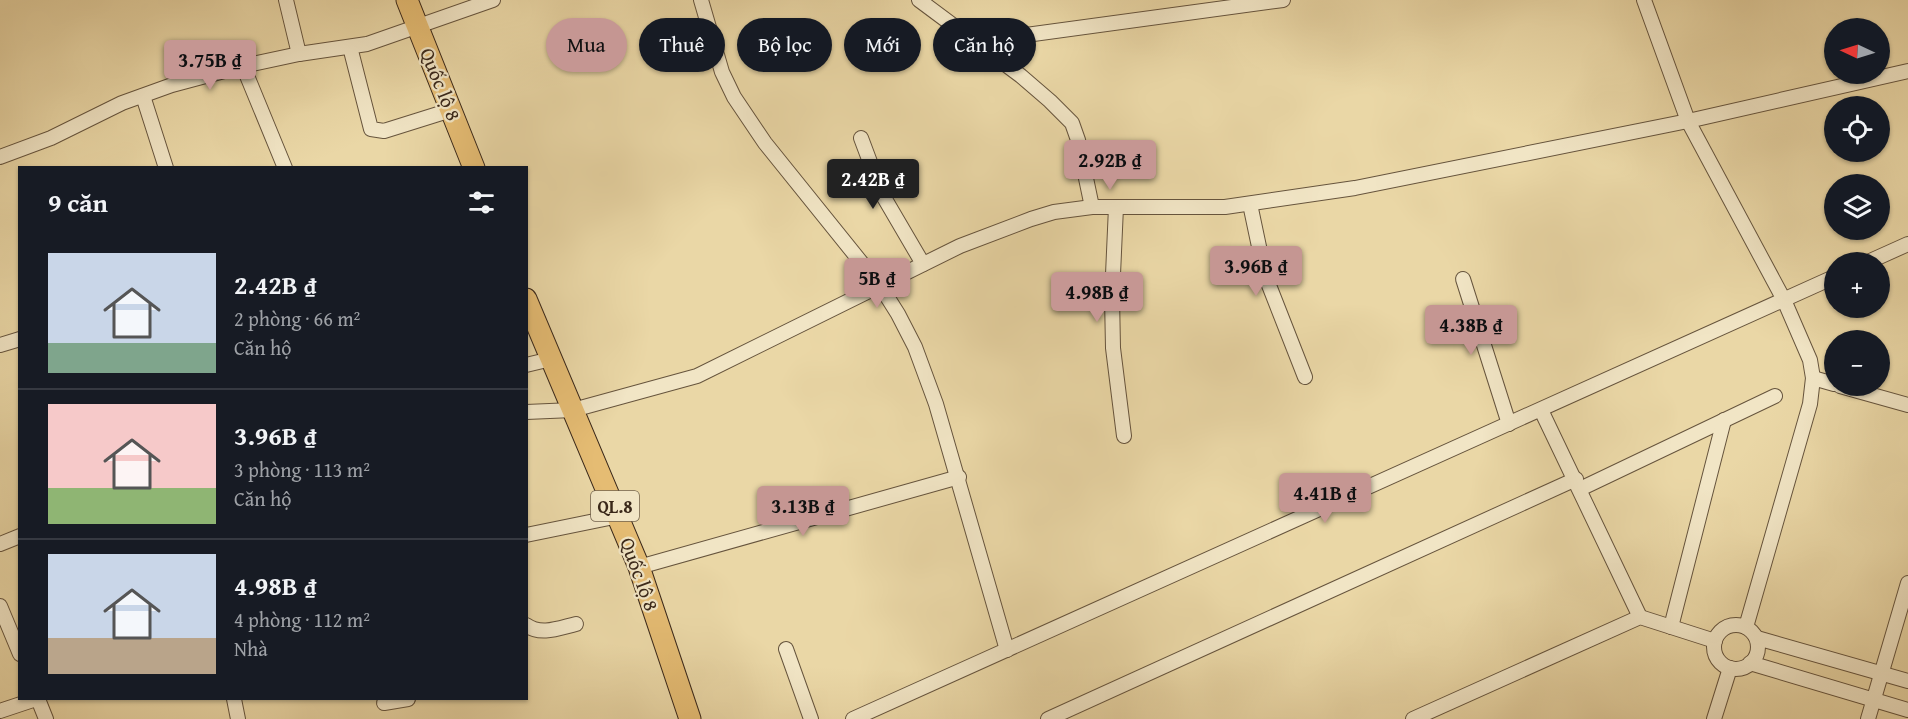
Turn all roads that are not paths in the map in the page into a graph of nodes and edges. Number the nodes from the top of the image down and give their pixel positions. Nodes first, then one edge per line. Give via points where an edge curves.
1 (286, 0) edge
2 (407, 0) edge
3 (493, 0) edge
4 (701, 0) edge
5 (919, 0) edge
6 (1283, 0) edge
7 (1644, 0) edge
8 (943, 18) edge
9 (417, 26) junction
10 (1036, 34) edge
11 (350, 47) junction
12 (299, 54) junction
13 (243, 66) junction
14 (1908, 71) edge
15 (1016, 72) edge
16 (143, 96) junction
17 (451, 110) junction
18 (1688, 121) junction
19 (861, 138) dead end
20 (0, 157) edge
21 (165, 166) edge
22 (284, 166) edge
23 (473, 166) edge
24 (1250, 204) junction
25 (1092, 207) junction
26 (1116, 207) junction
27 (1908, 244) edge
28 (1890, 252) edge
29 (923, 264) junction
30 (1463, 279) dead end
31 (1824, 282) edge
32 (881, 287) junction
33 (1784, 300) junction
34 (528, 304) edge
35 (18, 340) edge
36 (0, 345) edge
37 (550, 359) junction
38 (528, 364) edge
39 (1305, 377) dead end
40 (1813, 378) junction
41 (1824, 381) edge
42 (1775, 396) dead end
43 (1876, 396) edge
44 (1908, 405) edge
45 (573, 410) junction
46 (1541, 410) junction
47 (528, 412) edge
48 (1724, 420) junction
49 (1509, 424) junction
50 (1124, 436) dead end
51 (959, 477) junction
52 (1578, 484) junction
53 (619, 516) junction
54 (528, 535) edge
55 (18, 537) edge
56 (0, 544) edge
57 (639, 567) junction
58 (1908, 583) edge
59 (1906, 601) edge
60 (0, 606) edge
61 (1640, 617) junction
62 (576, 624) dead end
63 (528, 626) edge
64 (1671, 627) junction
65 (1746, 627) junction
66 (1757, 638) junction
67 (1715, 640) junction
68 (18, 649) edge
69 (786, 649) dead end
70 (1007, 650) junction
71 (1750, 663) junction
72 (1730, 668) junction
73 (1881, 673) junction
74 (1908, 681) edge
75 (34, 700) edge
76 (37, 700) edge
77 (234, 700) edge
78 (403, 700) edge
79 (1873, 700) junction
80 (384, 704) dead end
81 (885, 705) junction
82 (1908, 710) edge
83 (0, 711) edge
84 (46, 719) edge
85 (238, 719) edge
86 (690, 719) edge
87 (811, 719) edge
88 (853, 719) edge
89 (889, 719) edge
90 (1048, 719) edge
91 (1413, 719) edge
92 (1714, 719) edge
93 (1868, 719) edge

1 - 12 street
2 - 9 highway, Quốc lộ 8
3 - 9 street
4 - 32 street via 722,72 754,129
5 - 8 street
6 - 10 street
7 - 18 street
9 - 11 street
9 - 17 highway, Quốc lộ 8
11 - 12 street
11 - 17 street via 371,129 384,131
12 - 13 street
13 - 16 street
13 - 22 street
14 - 18 street
15 - 25 street via 1072,123
16 - 20 street
16 - 21 street
17 - 23 highway, Quốc lộ 8
18 - 24 street via 1355,188
18 - 33 street
19 - 29 street via 882,194
24 - 26 street
24 - 39 street via 1269,286
25 - 26 street
25 - 29 street via 1031,219
26 - 50 street via 1113,348
27 - 28 street
29 - 32 street
30 - 49 street
31 - 33 street
32 - 45 street via 697,376
32 - 51 street via 915,347
33 - 40 street via 1810,360
33 - 46 street
34 - 37 highway, Quốc lộ 8 / QL.8
35 - 36 street
37 - 38 street
37 - 45 highway, Quốc lộ 8 / QL.8
40 - 41 street
40 - 65 street via 1810,404
42 - 48 street
43 - 44 street
45 - 47 street
45 - 53 highway, Quốc lộ 8 / QL.8
46 - 49 street
46 - 52 street
48 - 52 street
48 - 64 street
49 - 70 street
51 - 57 street
51 - 70 street
52 - 61 street
52 - 90 street
53 - 54 street
53 - 57 highway, Quốc lộ 8 / QL.8
55 - 56 street
57 - 86 highway, Quốc lộ 8 / QL.8
58 - 59 street
59 - 73 street
60 - 68 street
61 - 64 street
61 - 91 street
62 - 63 street via 544,631
64 - 67 street
65 - 66 street
65 - 67 street via 1728,626
66 - 71 street via 1757,653
66 - 73 street
67 - 72 street via 1719,660
69 - 87 street
70 - 81 street
71 - 72 street
71 - 79 street
72 - 92 street
73 - 74 street
73 - 79 street
75 - 83 street
76 - 84 street
77 - 85 street
78 - 80 street
79 - 82 street
79 - 93 street
81 - 88 street
81 - 89 street

